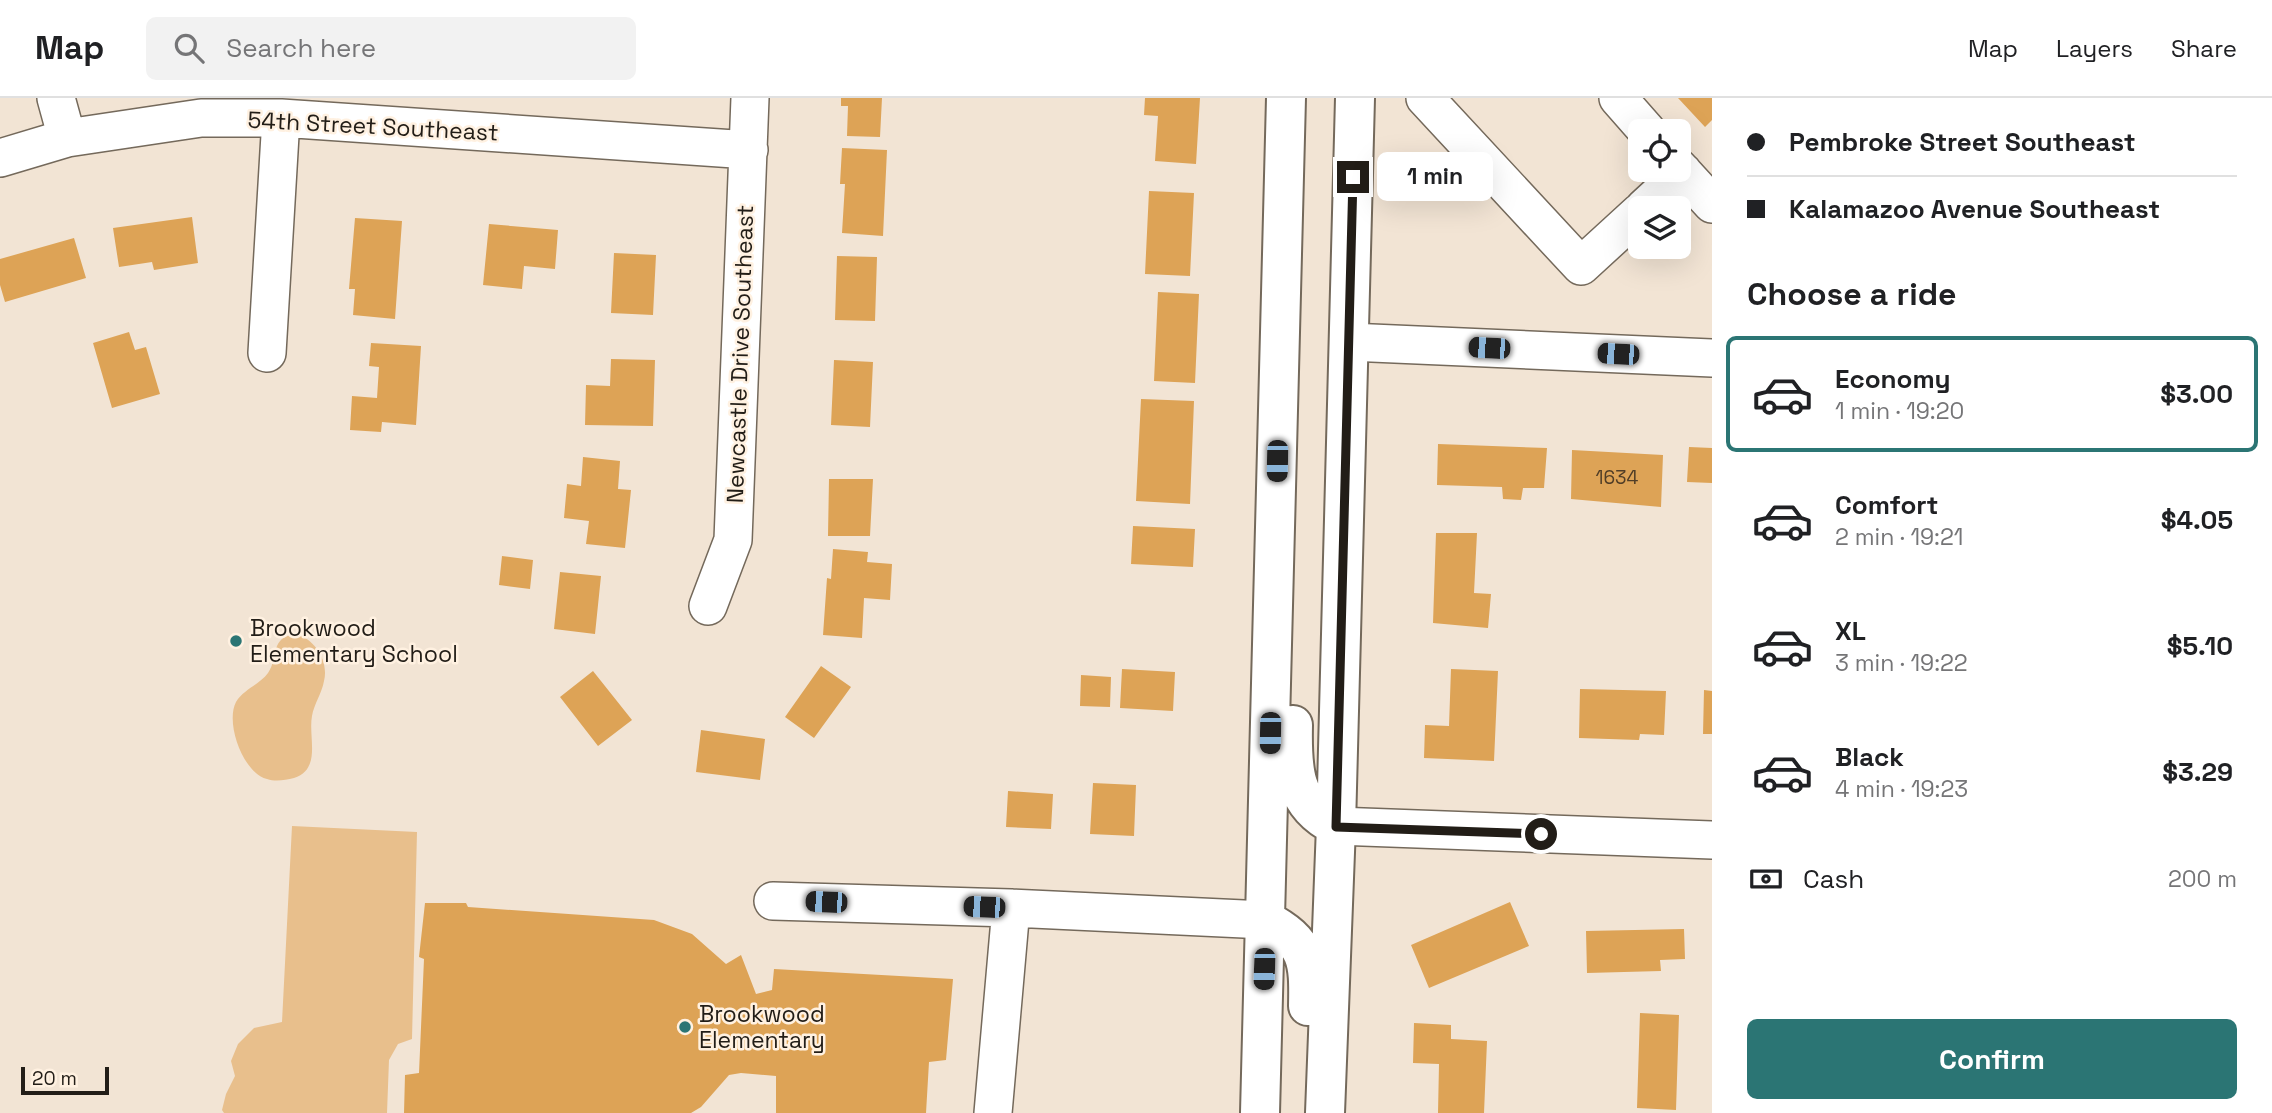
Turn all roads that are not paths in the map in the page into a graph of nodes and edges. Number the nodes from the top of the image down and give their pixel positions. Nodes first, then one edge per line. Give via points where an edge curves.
1 (56, 98) edge
2 (750, 98) edge
3 (1286, 98) edge
4 (1332, 98) edge
5 (1355, 98) edge
6 (1425, 98) edge
7 (1618, 98) edge
8 (281, 118) junction
9 (1636, 119) edge
10 (67, 138) junction
11 (749, 150) junction
12 (0, 158) edge
13 (1697, 184) edge
14 (1670, 196) edge
15 (1628, 223) edge
16 (1349, 325) junction
17 (267, 354) dead end
18 (1712, 358) edge
19 (1275, 545) junction
20 (708, 606) dead end
21 (1336, 827) junction
22 (1712, 840) edge
23 (773, 901) dead end
24 (1011, 908) junction
25 (1265, 920) junction
26 (993, 1113) edge
27 (1260, 1113) edge
28 (1305, 1113) edge
29 (1325, 1113) edge

1 - 10 street
2 - 11 street, Newcastle Drive Southeast
3 - 19 main road
4 - 16 main road via 1332,222
5 - 16 main road
6 - 15 street via 1581,266
7 - 9 street
8 - 10 street, 54th Street Southeast via 201,118
8 - 11 street, 54th Street Southeast
8 - 17 street
10 - 12 street, 54th Street Southeast
11 - 20 street, Newcastle Drive Southeast via 733,540
13 - 14 street
16 - 18 street
16 - 21 main road
19 - 21 main road via 1296,598 1295,774 1307,803
19 - 25 main road
21 - 22 street
21 - 29 main road
23 - 24 street
24 - 25 street
24 - 26 street
25 - 27 main road
25 - 28 main road via 1292,936 1306,957

